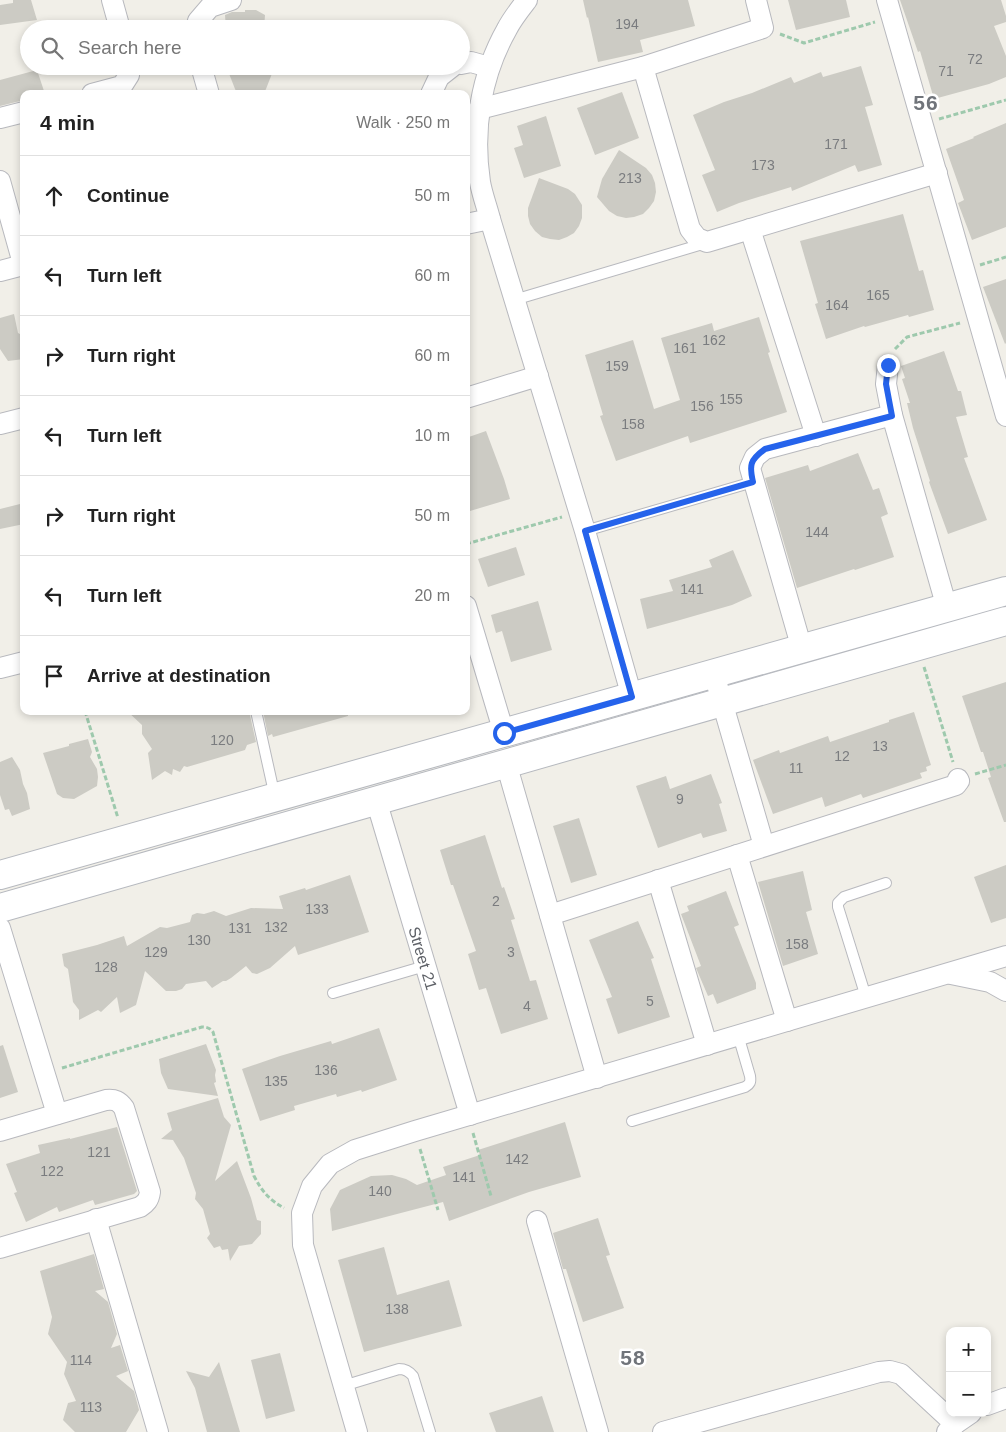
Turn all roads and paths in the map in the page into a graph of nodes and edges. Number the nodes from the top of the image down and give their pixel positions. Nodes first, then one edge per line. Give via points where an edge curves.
1 (112, 0) edge
2 (231, 0) edge
3 (527, 0) edge
4 (756, 0) edge
5 (889, 9) edge
6 (118, 20) edge
7 (198, 20) edge
8 (763, 28) junction
9 (470, 62) edge
10 (489, 66) junction
11 (643, 66) junction
12 (129, 75) edge
13 (204, 75) edge
14 (442, 75) edge
15 (107, 90) edge
16 (208, 90) edge
17 (433, 90) edge
18 (1006, 100) edge
19 (479, 109) junction
20 (20, 113) edge
21 (0, 118) edge
22 (922, 124) junction
23 (937, 173) junction
24 (0, 181) edge
25 (490, 219) junction
26 (470, 223) edge
27 (750, 229) junction
28 (707, 242) junction
29 (20, 255) edge
30 (1006, 257) edge
31 (20, 267) edge
32 (964, 270) junction
33 (0, 271) edge
34 (514, 300) junction
35 (978, 318) junction
36 (888, 365) joint
37 (538, 376) junction
38 (470, 397) edge
39 (892, 416) junction
40 (1006, 416) edge
41 (20, 419) edge
42 (0, 424) edge
43 (816, 436) junction
44 (753, 482) junction
45 (582, 522) junction
46 (470, 543) edge
47 (1006, 591) edge
48 (947, 608) junction
49 (470, 618) edge
50 (1006, 621) edge
51 (918, 645) junction
52 (802, 649) junction
53 (20, 663) edge
54 (0, 668) edge
55 (714, 674) junction
56 (632, 697) junction
57 (722, 701) junction
58 (86, 715) edge
59 (257, 715) edge
60 (508, 732) junction
61 (477, 740) junction
62 (504, 764) junction
63 (1006, 765) edge
64 (958, 779) junction
65 (275, 798) junction
66 (376, 800) junction
67 (125, 840) junction
68 (764, 846) junction
69 (737, 855) junction
70 (0, 875) edge
71 (658, 880) junction
72 (886, 883) dead end
73 (0, 908) edge
74 (550, 915) junction
75 (0, 928) edge
76 (1006, 956) edge
77 (425, 966) junction
78 (947, 974) junction
79 (1006, 991) edge
80 (333, 994) dead end
81 (866, 997) junction
82 (787, 1021) junction
83 (738, 1035) junction
84 (707, 1045) junction
85 (44, 1073) junction
86 (597, 1078) junction
87 (56, 1114) junction
88 (469, 1116) junction
89 (632, 1121) dead end
90 (0, 1131) edge
91 (415, 1131) junction
92 (491, 1196) dead end
93 (438, 1210) dead end
94 (302, 1214) junction
95 (96, 1220) junction
96 (537, 1221) dead end
97 (0, 1248) edge
98 (344, 1386) junction
99 (1006, 1398) edge
100 (991, 1404) edge
101 (958, 1423) edge
102 (158, 1432) edge
103 (357, 1432) edge
104 (430, 1432) edge
105 (598, 1432) edge
106 (663, 1432) edge

1 - 6 street
2 - 7 street via 210,7
3 - 10 street via 507,28
4 - 8 street
5 - 8 path via 804,43
5 - 22 street
8 - 11 street
9 - 10 street
10 - 19 street
11 - 19 street
11 - 28 street via 690,229 697,238
12 - 15 street via 122,86
13 - 16 street
14 - 17 street
18 - 22 path
19 - 25 street via 480,183
20 - 21 street
22 - 23 street
23 - 27 street
23 - 32 street
24 - 29 street
25 - 26 street
25 - 34 street
27 - 28 street
27 - 43 street
28 - 34 lane
30 - 32 path
31 - 33 street
32 - 35 street
34 - 37 street
35 - 36 path via 907,337 893,350
35 - 40 street
36 - 39 street via 886,384
37 - 38 street
37 - 45 street
39 - 43 street
39 - 48 street
41 - 42 street
43 - 44 street via 765,449 755,457 750,468
44 - 45 lane
44 - 52 street
45 - 46 path
45 - 56 street
47 - 48 street
48 - 52 street
49 - 60 street
50 - 51 street
51 - 57 street
51 - 64 path
52 - 55 street
53 - 54 street
55 - 56 street
55 - 57 street
56 - 60 street
57 - 62 street
57 - 68 street
58 - 67 path
59 - 65 lane
60 - 61 street
60 - 62 street via 515,756
61 - 62 street via 488,752 489,764
61 - 65 street
62 - 66 street
62 - 74 street
63 - 64 path
64 - 68 street via 956,785
65 - 67 street
66 - 73 street
66 - 77 street, Street 21
67 - 70 street
68 - 69 street
69 - 71 street
69 - 82 street
71 - 74 street
71 - 84 street
72 - 81 lane via 844,897 838,903
74 - 86 street
75 - 85 street
76 - 78 street
77 - 80 lane
77 - 88 street, Street 21
78 - 79 street via 990,982
78 - 81 street
81 - 82 street
82 - 83 street
83 - 84 street
83 - 89 lane via 750,1076 749,1085
84 - 86 street
85 - 87 street
85 - 94 path via 202,1027 210,1028 254,1176 273,1202
86 - 88 street
87 - 90 street
87 - 95 street via 113,1099 124,1108 150,1192 149,1198 140,1207
88 - 91 street
88 - 92 path
91 - 93 path
91 - 94 street via 355,1150 330,1164 312,1186
94 - 98 street via 303,1245
95 - 97 street
95 - 102 street
96 - 105 street
98 - 103 street
98 - 104 lane via 399,1369 409,1371
99 - 100 street
101 - 106 street via 901,1374 890,1371

